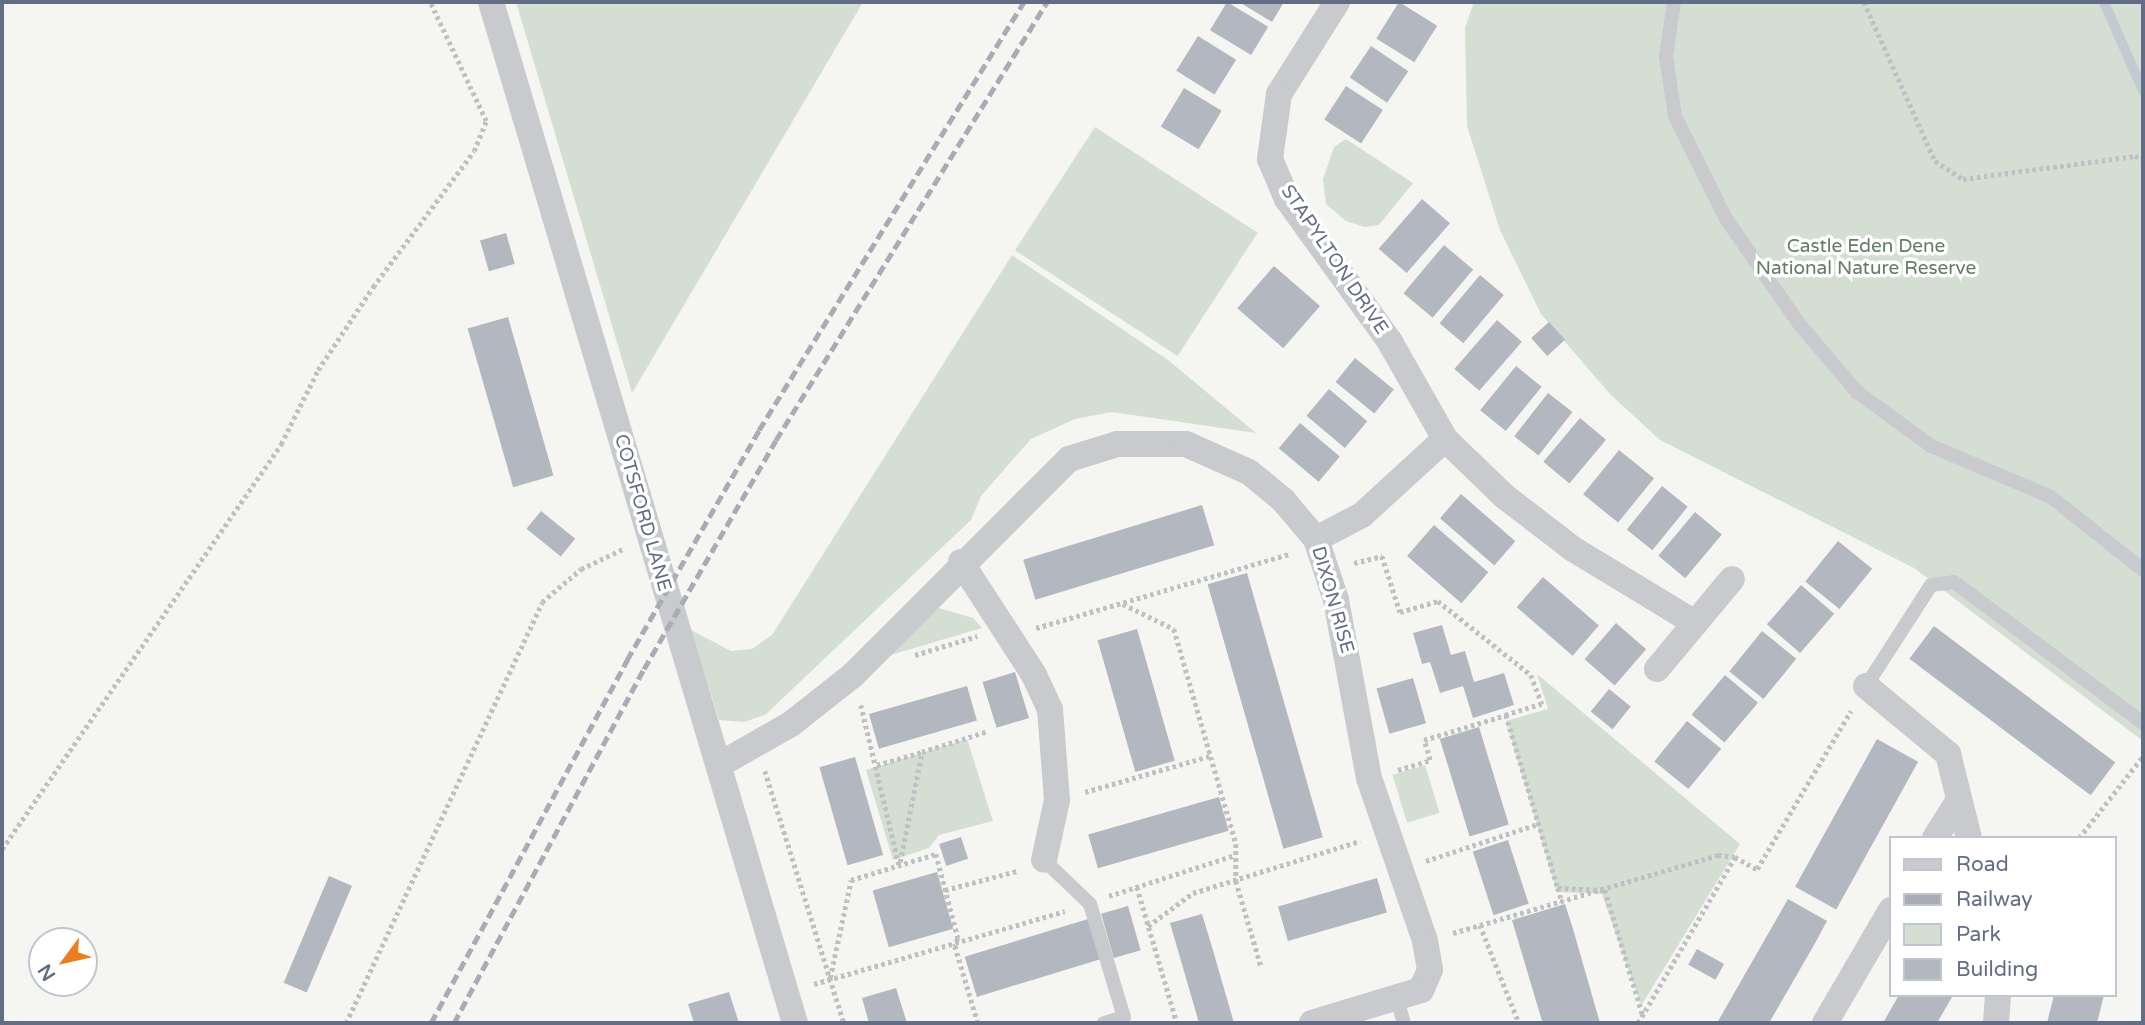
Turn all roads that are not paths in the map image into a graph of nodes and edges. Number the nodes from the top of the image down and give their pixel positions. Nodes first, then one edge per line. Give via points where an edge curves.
1 (491, 2) edge
2 (1337, 2) edge
3 (1674, 2) edge
4 (1445, 439) junction
5 (1317, 542) junction
6 (961, 562) junction
7 (2143, 570) edge
8 (1732, 579) dead end
9 (1695, 623) junction
10 (1657, 668) dead end
11 (1866, 687) joint
12 (2143, 723) edge
13 (719, 765) junction
14 (1959, 800) junction
15 (1936, 836) edge
16 (1968, 836) edge
17 (1044, 860) joint
18 (1890, 912) edge
19 (1998, 997) edge
20 (1401, 1012) edge
21 (795, 1023) edge
22 (1104, 1023) edge
23 (1312, 1023) edge
24 (1825, 1023) edge
25 (1996, 1023) edge

1 - 13 street, COTSFORD LANE
2 - 4 street, STAPYLTON DRIVE via 1279,94 1270,159 1287,198 1390,342
3 - 7 lane via 1665,57 1675,117 1726,219 1800,325 1857,392 1931,446 2051,498
4 - 5 street via 1362,515
4 - 9 street, STAPYLTON DRIVE via 1504,496 1573,550
5 - 6 street, DIXON RISE via 1283,500 1249,472 1186,444 1117,444 1069,459
5 - 20 street, DIXON RISE via 1354,686 1369,778 1425,941 1428,979
6 - 13 street, DIXON RISE via 853,675 791,724
6 - 17 street via 1050,709 1057,800
8 - 9 street
9 - 10 street
11 - 12 lane via 1931,584 1954,582
11 - 14 street via 1948,754
13 - 21 street, COTSFORD LANE
14 - 15 street
14 - 16 street
17 - 22 lane via 1090,904 1124,1017
18 - 24 street
19 - 25 street
20 - 23 street, DIXON RISE

